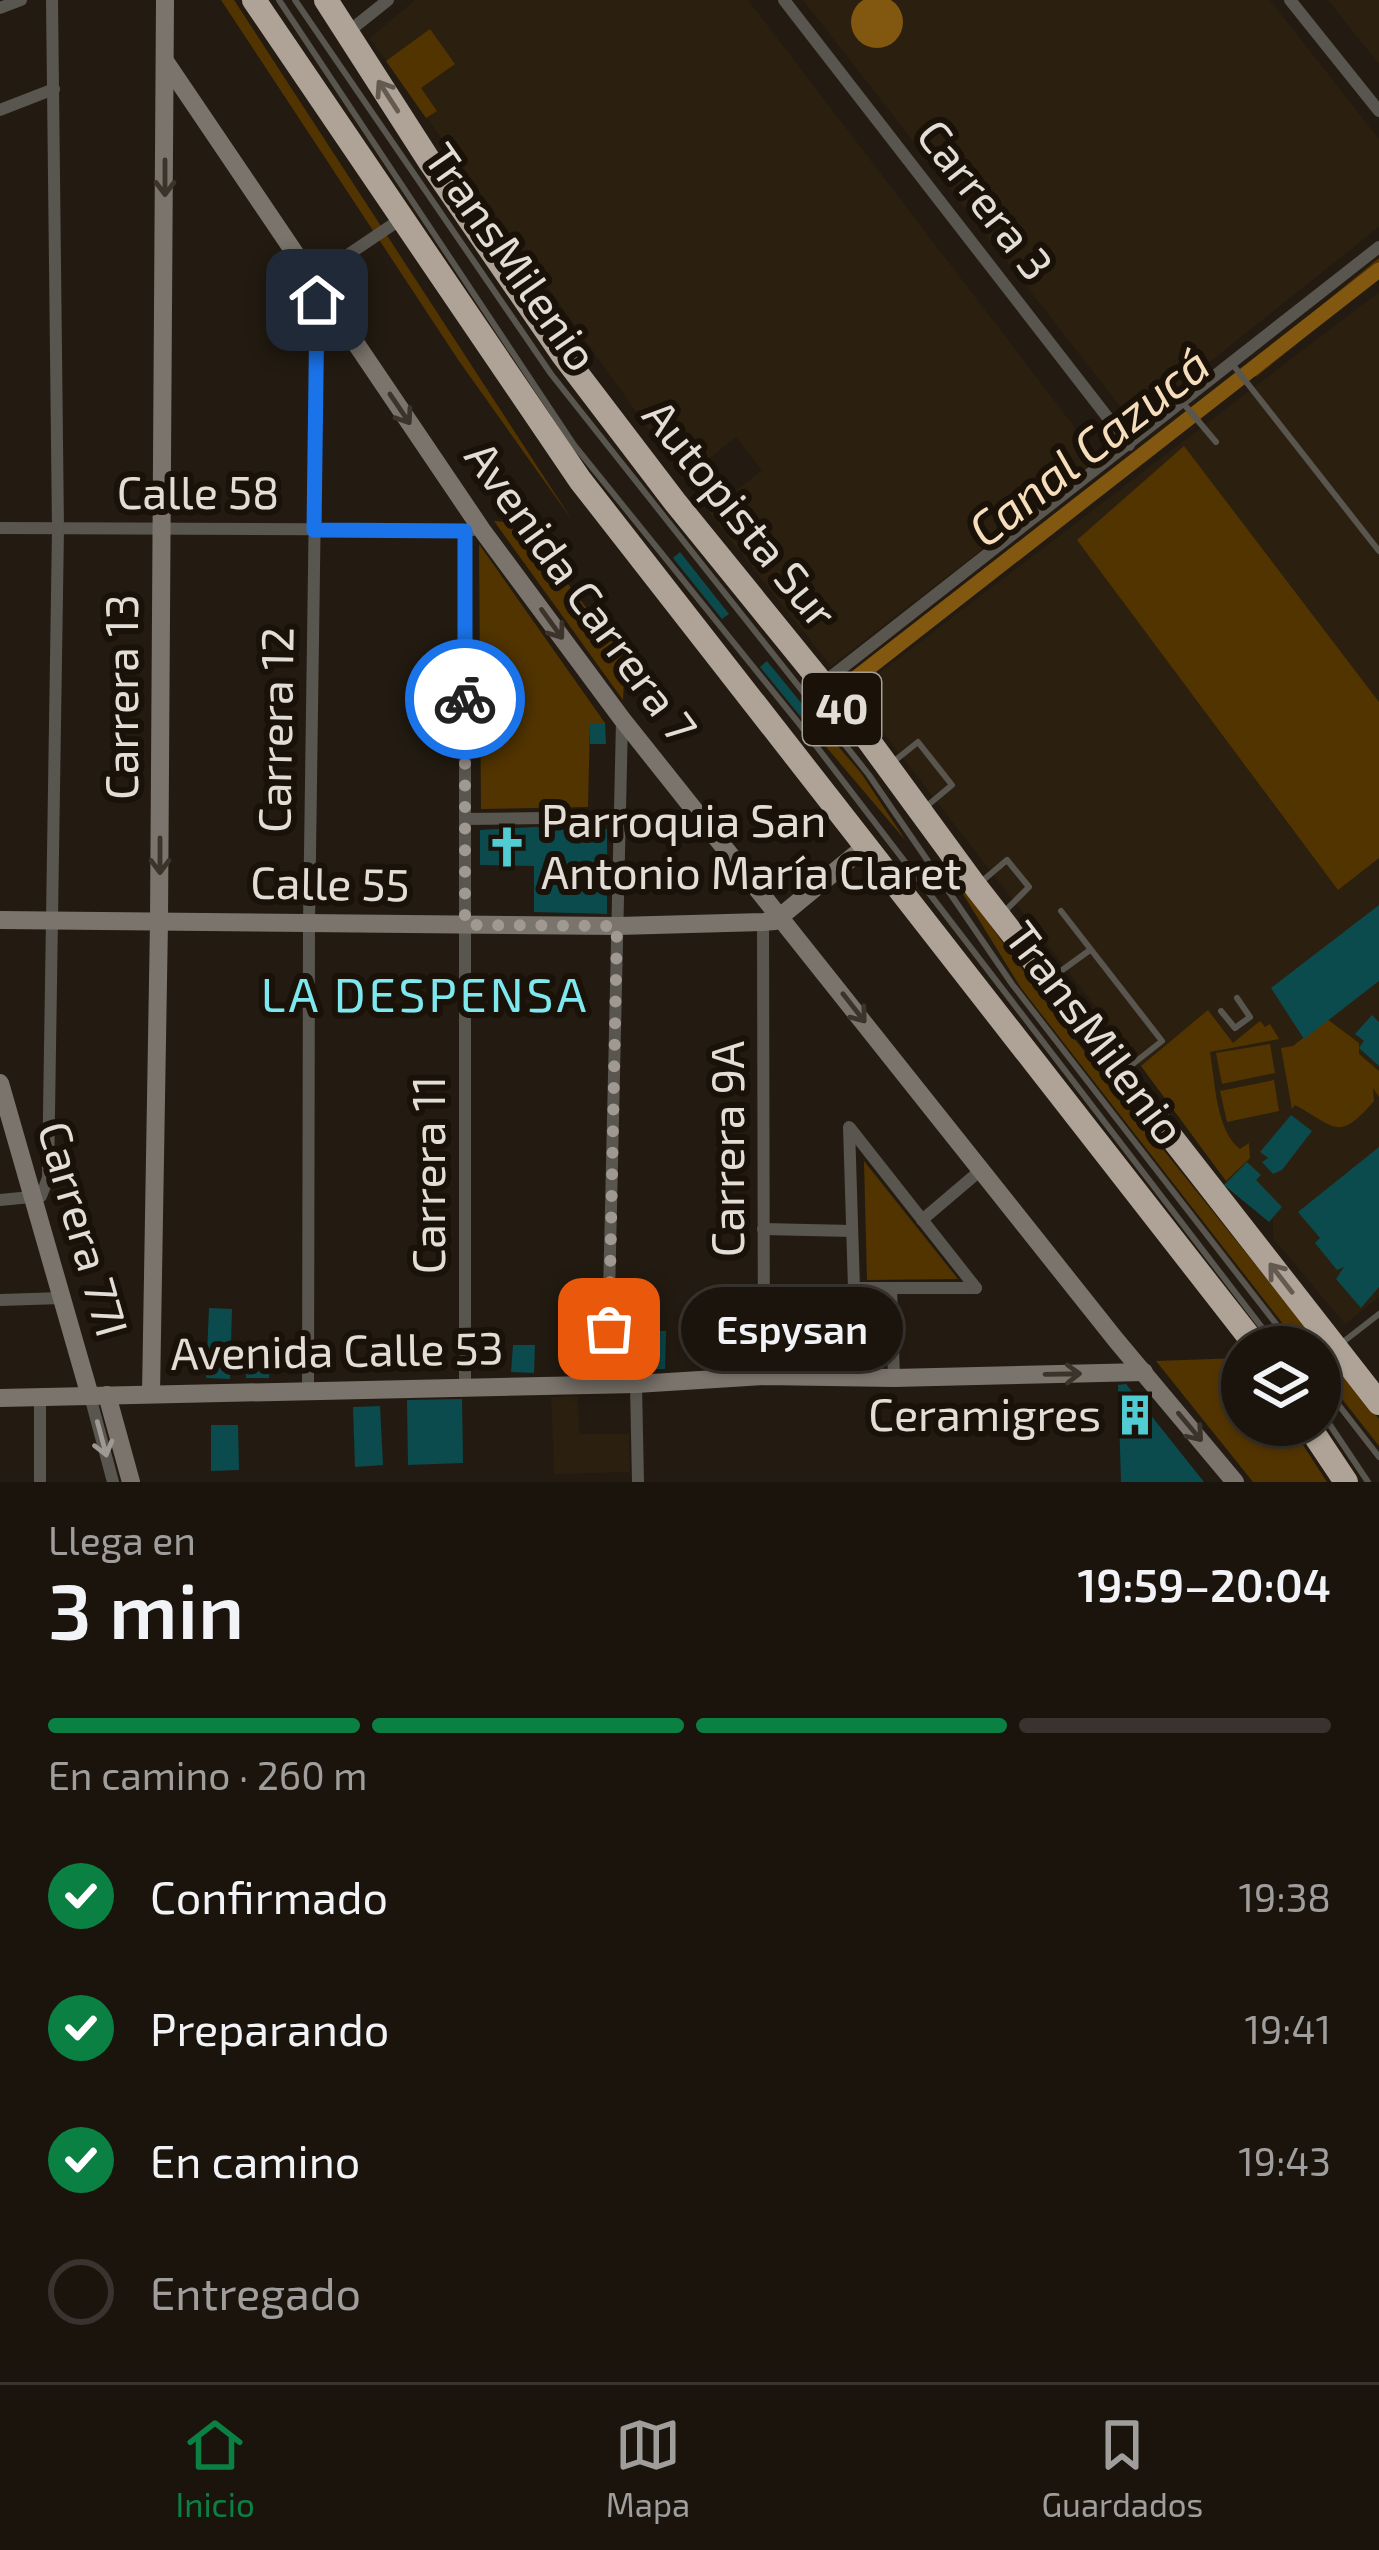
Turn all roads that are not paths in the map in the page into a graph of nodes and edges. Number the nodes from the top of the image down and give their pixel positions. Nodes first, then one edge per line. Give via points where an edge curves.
1 (21, 0) edge
2 (52, 0) edge
3 (165, 0) edge
4 (254, 0) edge
5 (279, 0) edge
6 (295, 0) edge
7 (326, 0) edge
8 (388, 0) edge
9 (784, 0) edge
10 (1290, 0) edge
11 (0, 8) edge
12 (347, 33) junction
13 (165, 61) junction
14 (54, 89) junction
15 (0, 110) edge
16 (1379, 111) edge
17 (401, 219) junction
18 (1379, 247) edge
19 (315, 282) junction
20 (1236, 368) junction
21 (1186, 406) junction
22 (1216, 442) dead end
23 (1129, 445) junction
24 (0, 528) edge
25 (58, 529) junction
26 (162, 529) junction
27 (314, 530) junction
28 (474, 531) junction
29 (1379, 551) edge
30 (822, 684) junction
31 (622, 719) junction
32 (888, 767) junction
33 (920, 812) junction
34 (620, 817) junction
35 (465, 819) junction
36 (867, 845) junction
37 (976, 886) junction
38 (1060, 911) dead end
39 (1000, 917) junction
40 (772, 919) junction
41 (0, 920) edge
42 (53, 921) junction
43 (159, 922) junction
44 (309, 923) junction
45 (465, 925) junction
46 (617, 926) junction
47 (1090, 950) junction
48 (1049, 980) junction
49 (1237, 998) dead end
50 (1221, 1011) dead end
51 (1121, 1073) junction
52 (0, 1083) edge
53 (982, 1169) junction
54 (33, 1198) junction
55 (0, 1200) edge
56 (922, 1220) junction
57 (763, 1229) junction
58 (852, 1232) junction
59 (891, 1288) junction
60 (62, 1298) junction
61 (0, 1300) edge
62 (1379, 1314) edge
63 (1241, 1326) edge
64 (1261, 1326) edge
65 (1278, 1326) edge
66 (1319, 1326) edge
67 (1341, 1344) edge
68 (1341, 1354) edge
69 (1144, 1372) junction
70 (764, 1376) junction
71 (894, 1378) junction
72 (608, 1384) junction
73 (636, 1384) junction
74 (465, 1388) junction
75 (308, 1391) junction
76 (151, 1394) junction
77 (99, 1396) junction
78 (40, 1397) junction
79 (0, 1398) edge
80 (1379, 1403) edge
81 (1341, 1408) edge
82 (1341, 1442) edge
83 (1322, 1446) edge
84 (1379, 1457) edge
85 (40, 1482) edge
86 (113, 1482) edge
87 (131, 1482) edge
88 (638, 1482) edge
89 (1235, 1482) edge
90 (1346, 1482) edge
91 (1368, 1482) edge

1 - 11 street
2 - 14 street
3 - 13 street, Carrera 13
4 - 17 highway, 40
5 - 64 lane, TransMilenio via 574,445
6 - 65 lane, TransMilenio via 550,374 869,775 1012,984
7 - 12 highway, Autopista Sur / 40
8 - 12 street
9 - 23 street, Carrera 3
10 - 16 street
30 -> 12 highway, Autopista Sur / 40 via 550,339
13 - 19 street, Avenida Carrera 7
13 -> 26 street, Carrera 13
14 - 15 street
14 - 25 street
17 - 19 street
17 - 36 highway, 40 via 580,480
18 - 20 street
19 - 27 street, Carrera 12
19 -> 28 street, Avenida Carrera 7
20 - 21 street
20 - 29 lane
21 - 22 lane
21 - 23 street
23 - 30 street
24 - 25 street, Calle 58
25 - 26 street, Calle 58
25 - 42 street
26 - 27 street, Calle 58
26 -> 43 street, Carrera 13
27 - 28 street, Calle 58
27 - 44 street, Carrera 12
28 -> 31 street, Avenida Carrera 7
28 - 35 street, Carrera 11
30 - 32 highway, Autopista Sur / 40
31 - 34 street
31 - 40 street, Avenida Carrera 7
32 - 33 highway, Autopista Sur / 40
32 - 33 lane via 918,742 952,785
33 - 37 highway, Autopista Sur / 40
34 - 35 street
34 - 46 street
35 - 45 street, Carrera 11
36 - 40 street
36 - 63 highway, 40
37 - 39 highway, Autopista Sur / 40
37 - 39 lane via 1007,860 1029,887
38 - 47 lane
39 - 48 highway, Autopista Sur / 40
40 - 46 street, Calle 55
40 -> 53 street, Avenida Carrera 7
40 - 57 street, Carrera 9A
41 - 42 street, Calle 55
42 - 43 street, Calle 55
42 - 54 street via 48,1178
43 - 44 street, Calle 55
43 - 76 street, Carrera 13
44 - 45 street, Calle 55
44 - 75 street, Carrera 12
45 - 46 street, Calle 55
45 - 74 street, Carrera 11
46 - 72 street
47 - 48 lane
47 - 51 lane via 1162,1041
48 - 51 highway, Autopista Sur / 40
49 - 50 lane via 1250,1017 1235,1028
66 -> 51 highway, Autopista Sur / 40
52 - 54 street, Carrera 77I
53 - 56 street
53 - 69 street, Avenida Carrera 7
54 - 55 street
54 - 60 street, Carrera 77I
56 - 58 street via 849,1127
56 - 59 street via 976,1288
57 - 58 street
57 - 70 street, Carrera 9A
58 - 59 street via 854,1288
59 - 71 street
60 - 61 street
60 - 77 street, Carrera 77I
62 - 67 lane
68 - 80 highway, Autopista Sur / 40
71 -> 69 street, Avenida Calle 53
69 -> 89 street, Avenida Carrera 7
70 - 71 street, Avenida Calle 53
70 - 73 street, Avenida Calle 53
72 - 73 street, Avenida Calle 53
72 - 74 street, Avenida Calle 53
73 - 88 street
74 - 75 street, Avenida Calle 53
75 - 76 street, Avenida Calle 53
76 - 77 street, Avenida Calle 53
77 - 78 street, Avenida Calle 53
77 -> 86 street
77 - 87 street, Carrera 77I
78 - 79 street, Avenida Calle 53
78 - 85 street
81 - 84 lane
82 - 91 lane
83 - 90 highway

